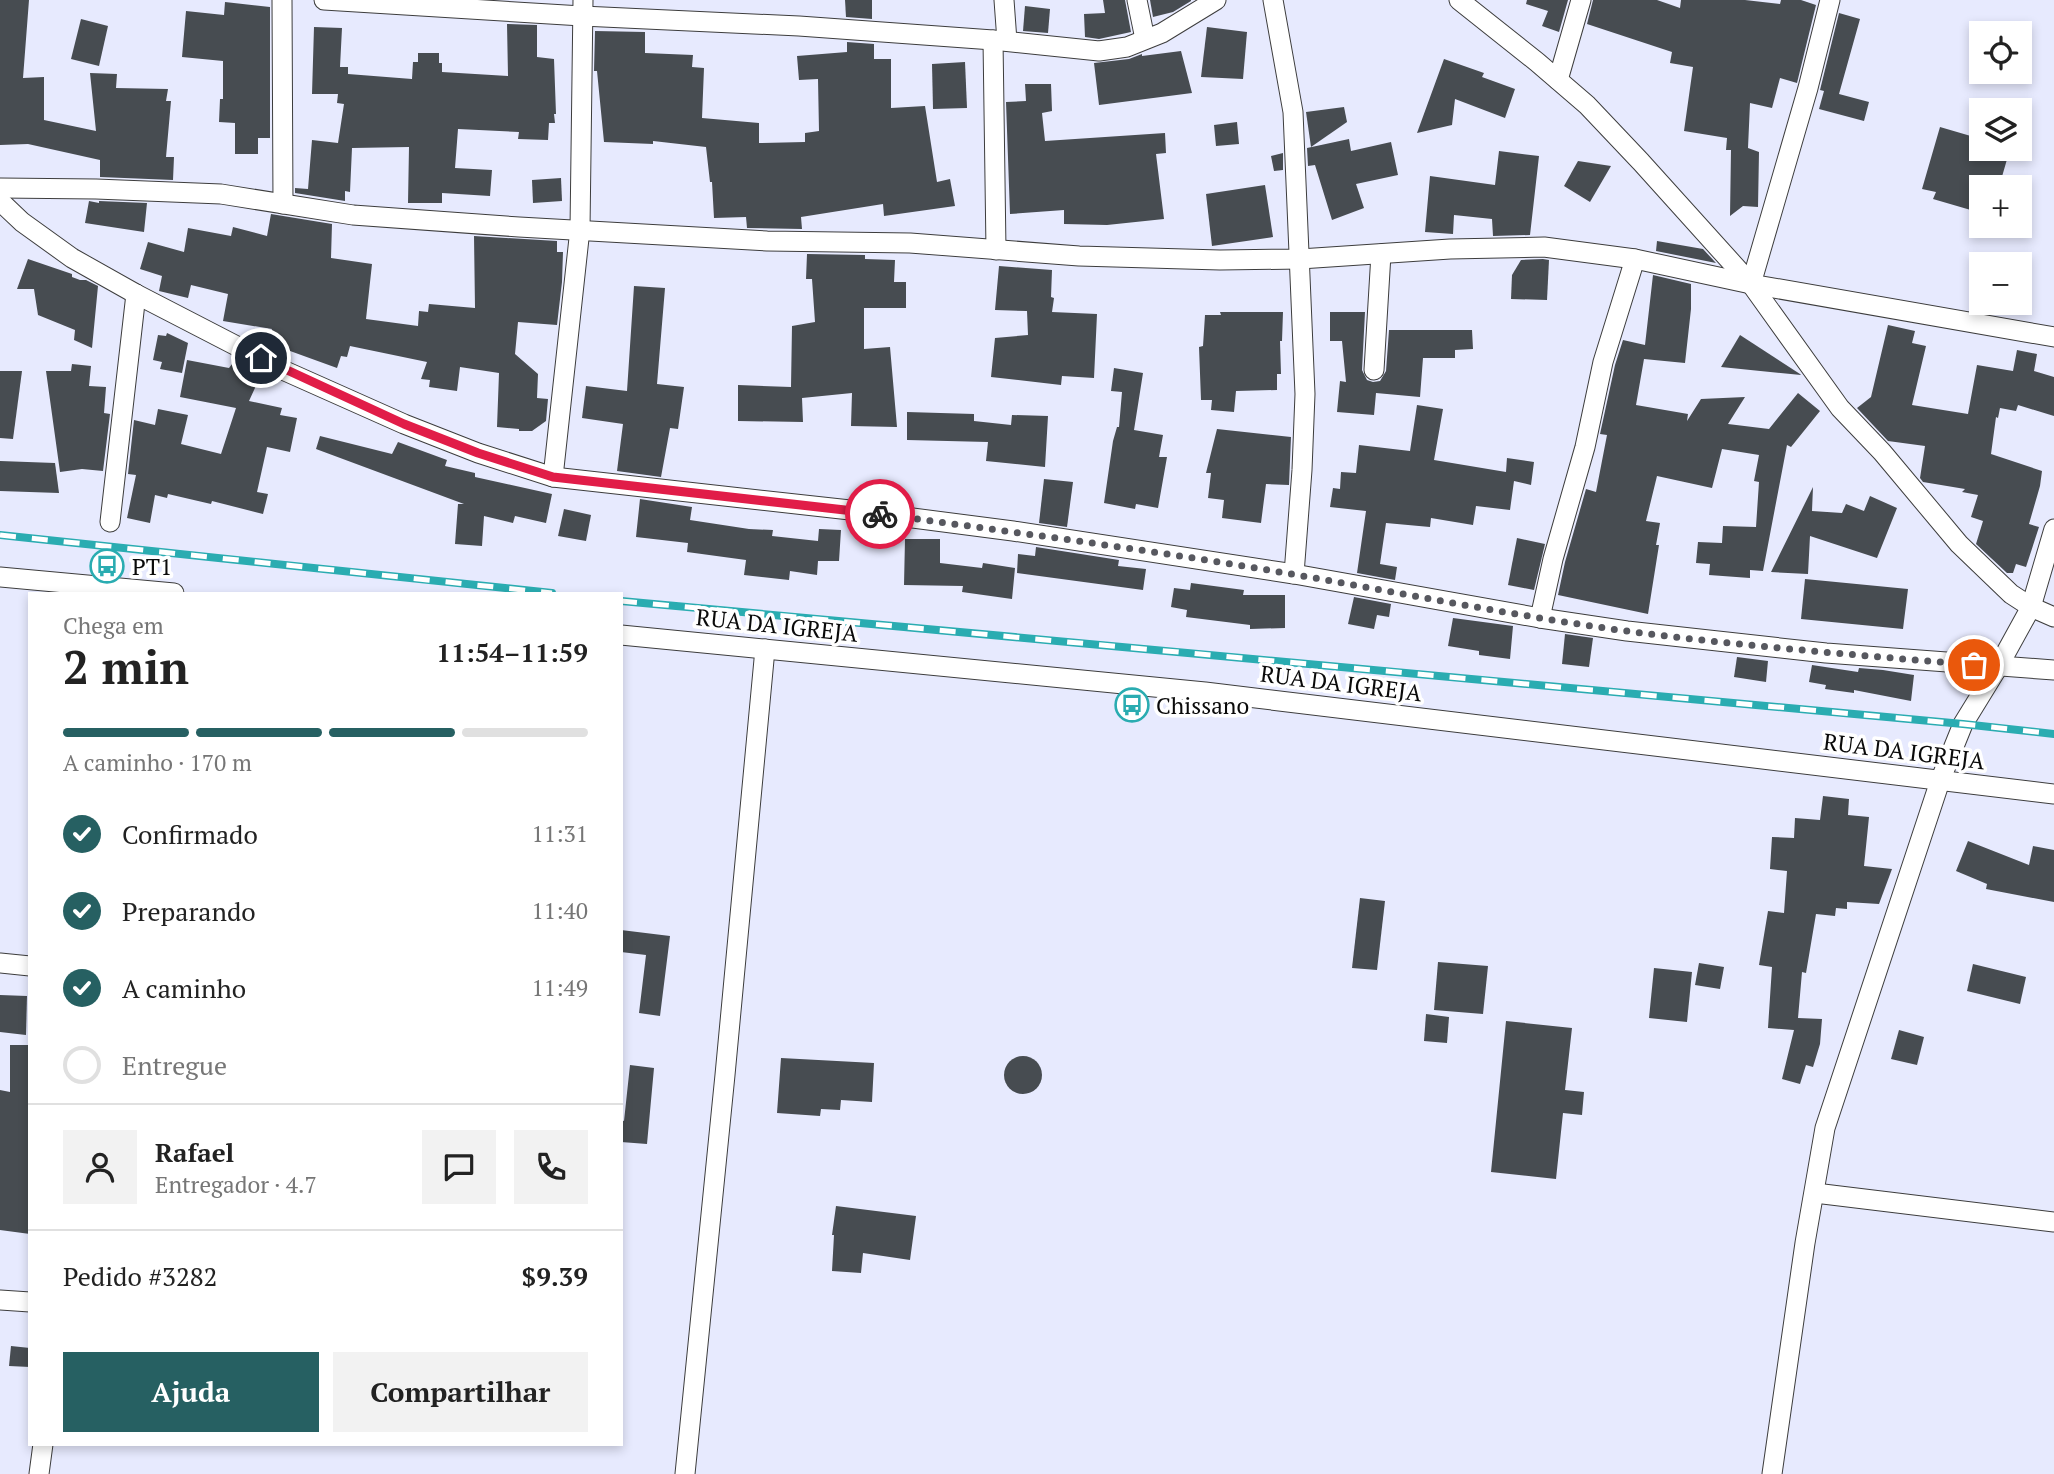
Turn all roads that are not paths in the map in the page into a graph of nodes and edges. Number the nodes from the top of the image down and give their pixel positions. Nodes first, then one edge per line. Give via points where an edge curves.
1 (282, 0) edge
2 (324, 0) edge
3 (1004, 0) edge
4 (1138, 0) edge
5 (1216, 0) edge
6 (1273, 0) edge
7 (1459, 0) edge
8 (1581, 0) edge
9 (1830, 0) edge
10 (583, 8) edge
11 (1000, 40) junction
12 (1145, 40) junction
13 (1558, 80) junction
14 (0, 188) edge
15 (0, 201) edge
16 (283, 205) junction
17 (580, 229) junction
18 (996, 250) junction
19 (1381, 254) junction
20 (1300, 259) junction
21 (1635, 260) junction
22 (1751, 284) junction
23 (136, 294) junction
24 (2054, 337) edge
25 (1374, 370) dead end
26 (553, 477) junction
27 (110, 522) dead end
28 (2054, 529) edge
29 (1294, 574) junction
30 (0, 577) edge
31 (135, 592) edge
32 (2031, 607) junction
33 (2054, 617) edge
34 (1540, 618) junction
35 (623, 635) edge
36 (765, 649) junction
37 (1998, 667) junction
38 (2054, 670) edge
39 (1940, 781) junction
40 (2054, 794) edge
41 (0, 963) edge
42 (28, 966) edge
43 (1815, 1193) junction
44 (2054, 1222) edge
45 (0, 1300) edge
46 (28, 1303) edge
47 (43, 1446) edge
48 (39, 1474) edge
49 (685, 1474) edge
50 (1773, 1474) edge

1 - 16 street
2 - 10 street
3 - 11 street
4 - 12 street
5 - 12 street
6 - 20 street via 1293,112
7 - 13 street
8 - 13 street
9 - 22 street
10 - 11 street
10 - 17 street
11 - 12 street via 1099,51
11 - 18 street
13 - 22 street via 1641,162
14 - 16 street via 221,194
15 - 23 street via 72,258
16 - 17 street via 353,215
17 - 18 street
17 - 26 street
18 - 20 street via 1079,256
19 - 20 street
19 - 21 street via 1544,247
19 - 25 street
20 - 29 street via 1305,394
21 - 22 street
21 - 34 street via 1603,362
22 - 24 street
22 - 32 street via 1840,408 1959,544
23 - 26 street via 404,424
23 - 27 street
26 - 29 street via 859,511
28 - 32 street
29 - 34 street
30 - 31 street
32 - 33 street
32 - 37 street
34 - 37 street via 1800,650
35 - 36 street, RUA DA IGREJA
36 - 39 street, RUA DA IGREJA via 1205,692
36 - 49 street
37 - 38 street
37 - 39 street via 1963,724
39 - 40 street, RUA DA IGREJA
39 - 43 street via 1825,1128
41 - 42 street
43 - 44 street
43 - 50 street
45 - 46 street
47 - 48 street

